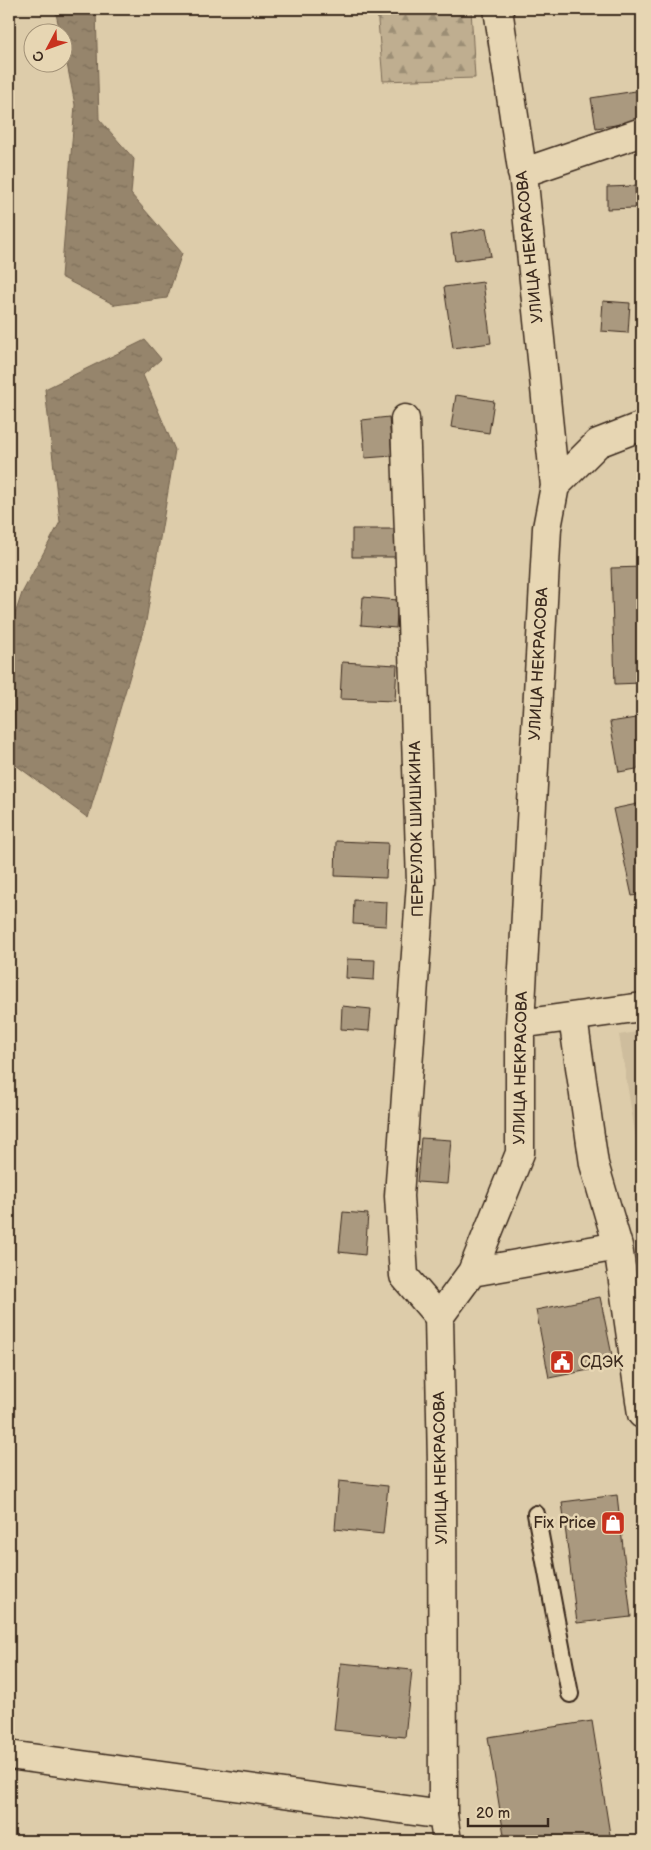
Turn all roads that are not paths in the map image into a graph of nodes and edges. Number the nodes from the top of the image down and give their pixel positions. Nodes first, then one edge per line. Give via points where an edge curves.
1 (498, 9) edge
2 (642, 132) edge
3 (522, 173) junction
4 (405, 418) dead end
5 (642, 426) edge
6 (555, 486) junction
7 (642, 1007) edge
8 (573, 1018) junction
9 (520, 1024) junction
10 (618, 1246) junction
11 (472, 1272) junction
12 (438, 1317) junction
13 (642, 1414) edge
14 (536, 1514) dead end
15 (570, 1694) dead end
16 (9, 1755) edge
17 (445, 1828) edge

1 - 3 street, УЛИЦА НЕКРАСОВА
2 - 3 street
3 - 6 street, УЛИЦА НЕКРАСОВА
4 - 12 street, ПЕРЕУЛОК ШИШКИНА via 421,882 399,1196 404,1276
5 - 6 street via 598,443
6 - 9 street, УЛИЦА НЕКРАСОВА via 547,528
7 - 8 street
8 - 9 street
8 - 10 street via 594,1164
9 - 11 street, УЛИЦА НЕКРАСОВА via 520,1153
10 - 11 street
10 - 13 street
11 - 12 street, УЛИЦА НЕКРАСОВА
12 - 17 street, УЛИЦА НЕКРАСОВА
14 - 15 lane
16 - 17 street

